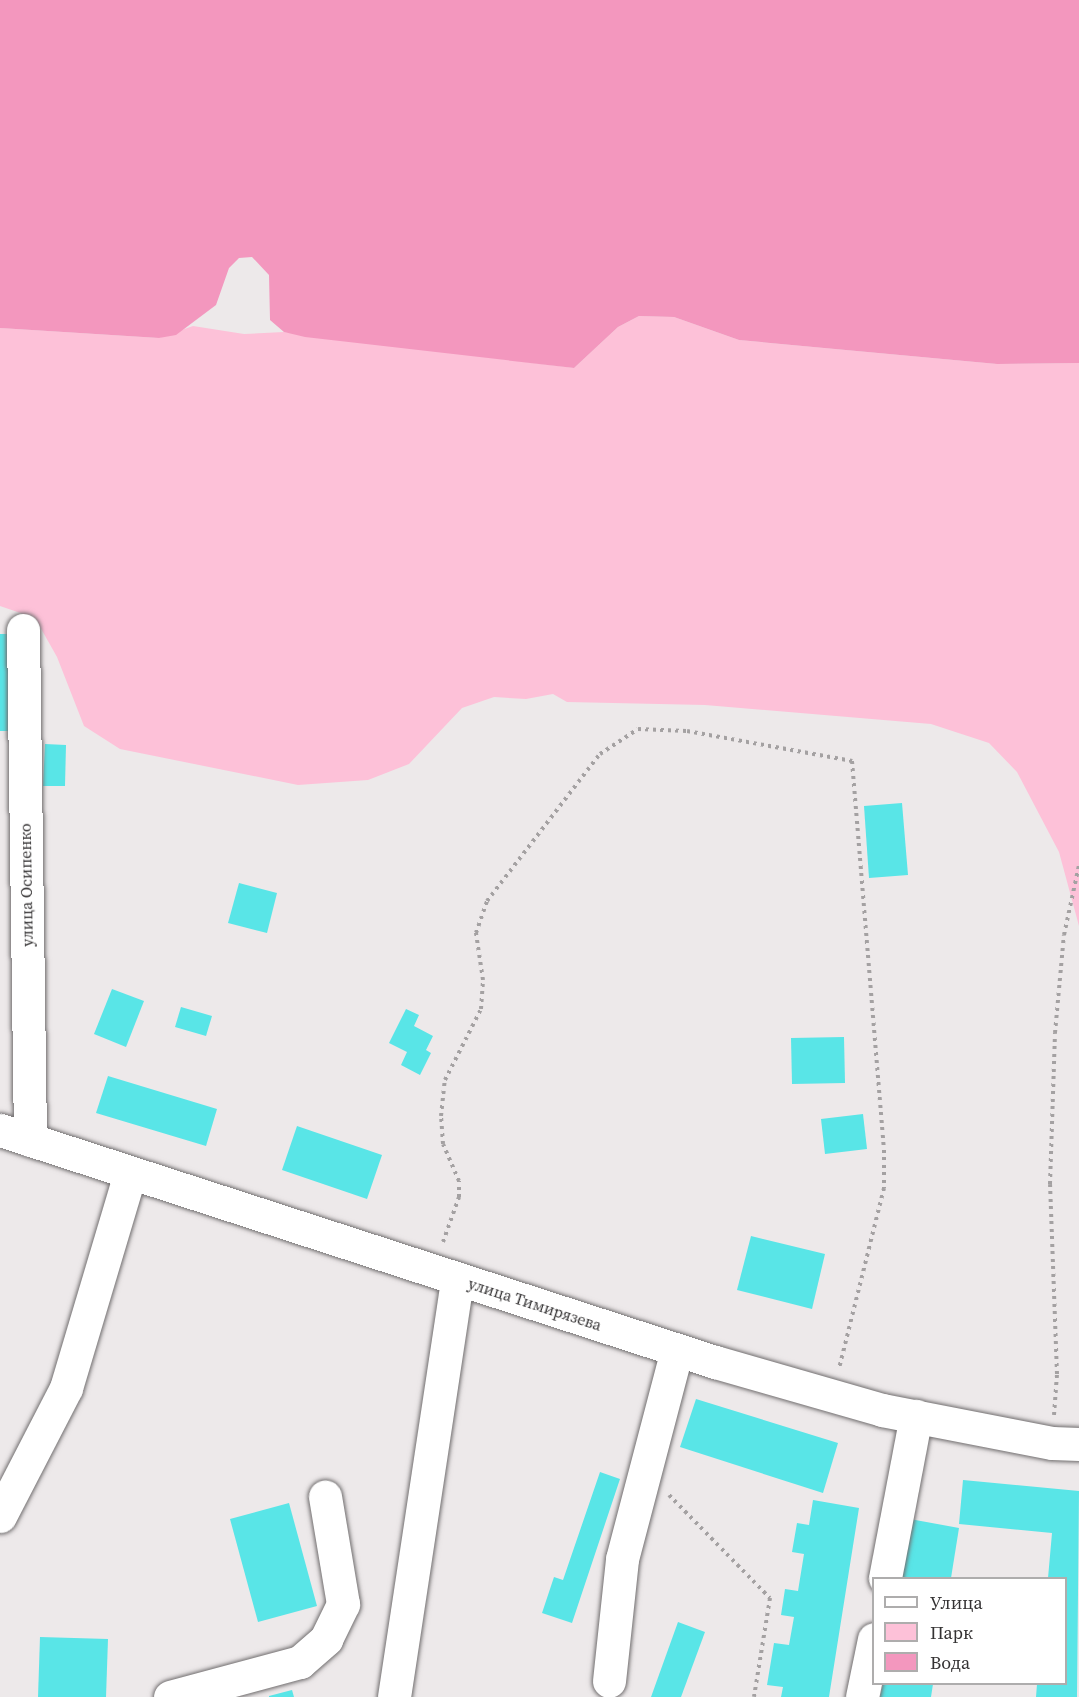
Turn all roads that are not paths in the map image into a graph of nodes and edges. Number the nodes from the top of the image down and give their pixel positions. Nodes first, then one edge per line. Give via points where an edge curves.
1 (23, 630) dead end
2 (15, 1135) edge
3 (130, 1173) junction
4 (445, 1275) junction
5 (676, 1350) junction
6 (916, 1416) junction
7 (1066, 1444) edge
8 (325, 1497) dead end
9 (0, 1516) edge
10 (885, 1577) edge
11 (872, 1644) edge
12 (609, 1680) dead end
13 (170, 1697) edge
14 (394, 1697) edge
15 (862, 1697) edge

1 - 2 main road, улица Осипенко
2 - 3 main road, улица Тимирязева
3 - 4 main road, улица Тимирязева
3 - 9 main road via 66,1388
4 - 5 main road, улица Тимирязева
4 - 14 main road
5 - 6 main road, улица Тимирязева
5 - 12 main road via 622,1559
6 - 7 main road, улица Тимирязева
6 - 10 main road
8 - 13 main road via 343,1604 326,1639 300,1662
11 - 15 main road

